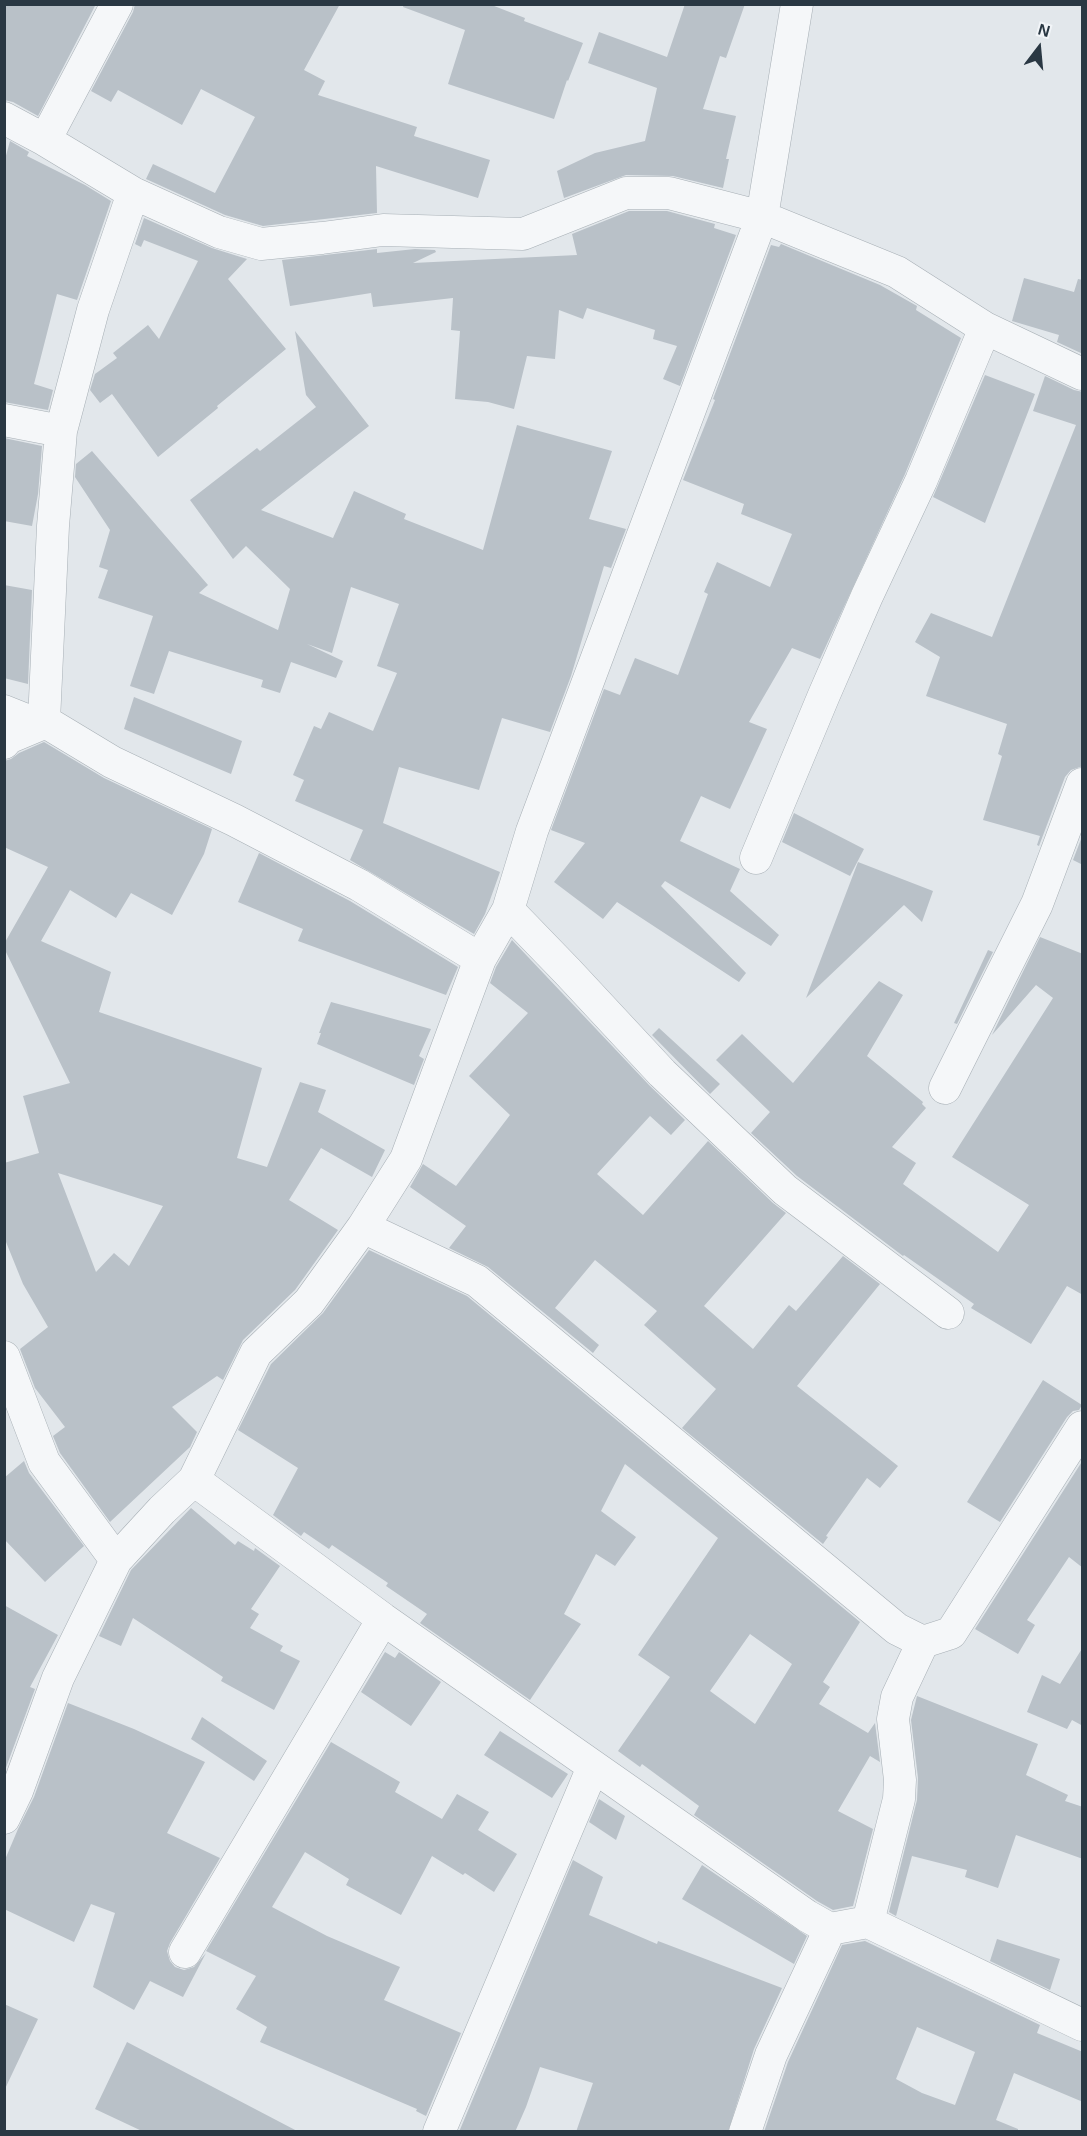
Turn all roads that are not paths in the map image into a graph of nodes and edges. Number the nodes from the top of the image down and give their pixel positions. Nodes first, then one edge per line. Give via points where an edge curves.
1 (117, 4) edge
2 (797, 4) edge
3 (4, 118) edge
4 (45, 140) junction
5 (133, 193) junction
6 (762, 217) junction
7 (985, 328) junction
8 (1083, 374) edge
9 (4, 420) edge
10 (61, 431) junction
11 (4, 711) edge
12 (42, 723) junction
13 (4, 743) edge
14 (1083, 784) edge
15 (756, 858) dead end
16 (508, 910) junction
17 (480, 959) junction
18 (945, 1088) dead end
19 (363, 1227) junction
20 (948, 1314) dead end
21 (4, 1357) edge
22 (1083, 1427) edge
23 (194, 1480) junction
24 (116, 1560) junction
25 (384, 1619) junction
26 (923, 1642) junction
27 (593, 1767) junction
28 (9, 1799) edge
29 (868, 1922) junction
30 (830, 1929) junction
31 (185, 1952) dead end
32 (1083, 2025) edge
33 (439, 2132) edge
34 (745, 2132) edge

1 - 4 street
2 - 6 street
3 - 4 street
4 - 5 street
5 - 6 street via 219,232 261,244 383,230 523,234 626,193 669,193
5 - 10 street via 93,310
6 - 7 street via 897,272
6 - 16 street via 532,831
7 - 8 street
7 - 15 street
9 - 10 street
10 - 12 street
11 - 12 street
12 - 13 street
12 - 17 street via 358,885
14 - 18 street via 1037,904
16 - 17 street
16 - 20 street via 662,1073 784,1190
17 - 19 street via 406,1159
19 - 23 street via 309,1302 256,1353
19 - 26 street via 477,1281 897,1629
21 - 24 street via 44,1462
22 - 26 street via 951,1633
23 - 24 street
23 - 25 street
24 - 28 street via 58,1678
25 - 27 street
25 - 31 street
26 - 29 street via 897,1697 893,1719 899,1799
27 - 30 street via 807,1917
27 - 33 street
29 - 30 street
29 - 32 street
30 - 34 street via 771,2055

